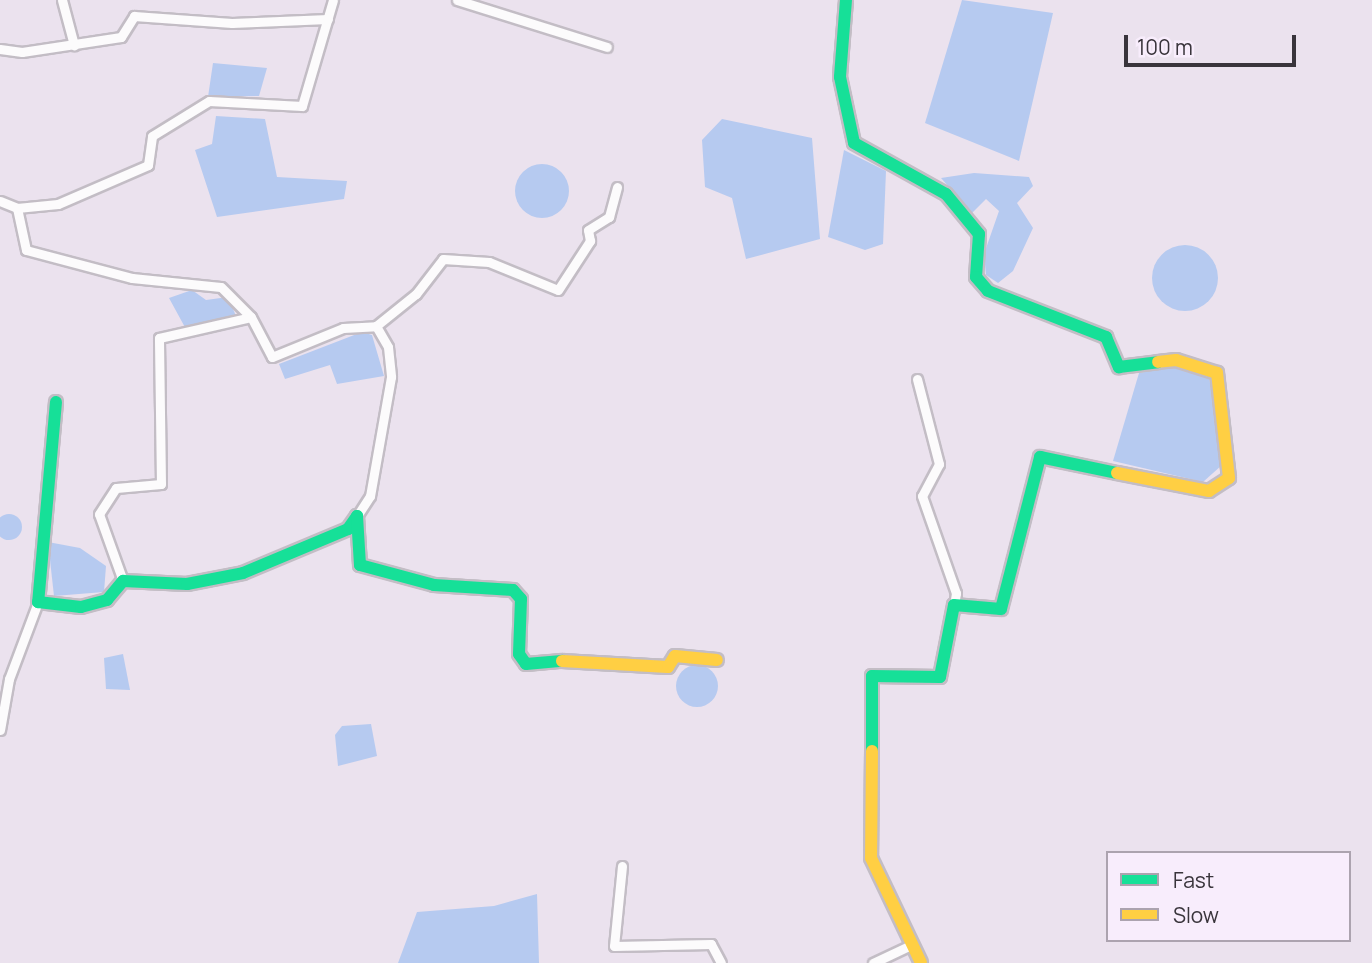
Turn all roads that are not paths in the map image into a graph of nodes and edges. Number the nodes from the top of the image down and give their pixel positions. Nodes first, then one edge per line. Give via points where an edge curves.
1 (62, 0) edge
2 (333, 0) edge
3 (457, 0) edge
4 (846, 0) edge
5 (328, 19) junction
6 (74, 44) junction
7 (607, 47) dead end
8 (0, 49) edge
9 (617, 187) dead end
10 (0, 201) edge
11 (16, 208) junction
12 (251, 317) junction
13 (376, 326) junction
14 (917, 379) dead end
15 (55, 402) dead end
16 (357, 516) junction
17 (123, 581) junction
18 (38, 602) junction
19 (954, 605) junction
20 (717, 660) dead end
21 (0, 730) edge
22 (622, 866) dead end
23 (912, 944) junction
24 (721, 963) edge
25 (873, 963) edge
26 (920, 963) edge

1 - 6 street
2 - 5 street
3 - 7 street
4 - 19 street via 840,77 853,143 947,194 979,234 976,277 988,291 1106,337 1119,367 1177,360 1217,373 1226,421 1229,478 1209,491 1040,457 1002,609
5 - 6 street via 232,23 134,16 121,37
5 - 11 street via 302,106 209,101 152,136 148,165 58,204
6 - 8 street
9 - 13 street via 609,216 588,230 590,241 558,290 489,262 443,259 416,295
10 - 11 street
11 - 12 street via 26,250 132,278 221,287
12 - 13 street via 272,357 317,335
12 - 17 street via 155,341 161,484 116,488 99,514
13 - 16 street via 388,347 391,377 370,496
14 - 19 street via 939,464 922,496 956,593
15 - 18 street
16 - 17 street via 348,529 243,573 187,584
16 - 20 street via 360,565 434,585 513,590 521,599 519,654 526,664 592,658 668,667 675,656
17 - 18 street via 107,600 81,607
18 - 21 street via 9,679
19 - 23 street via 940,677 872,676 871,858
22 - 24 street via 614,946 711,944
23 - 25 street
23 - 26 street

